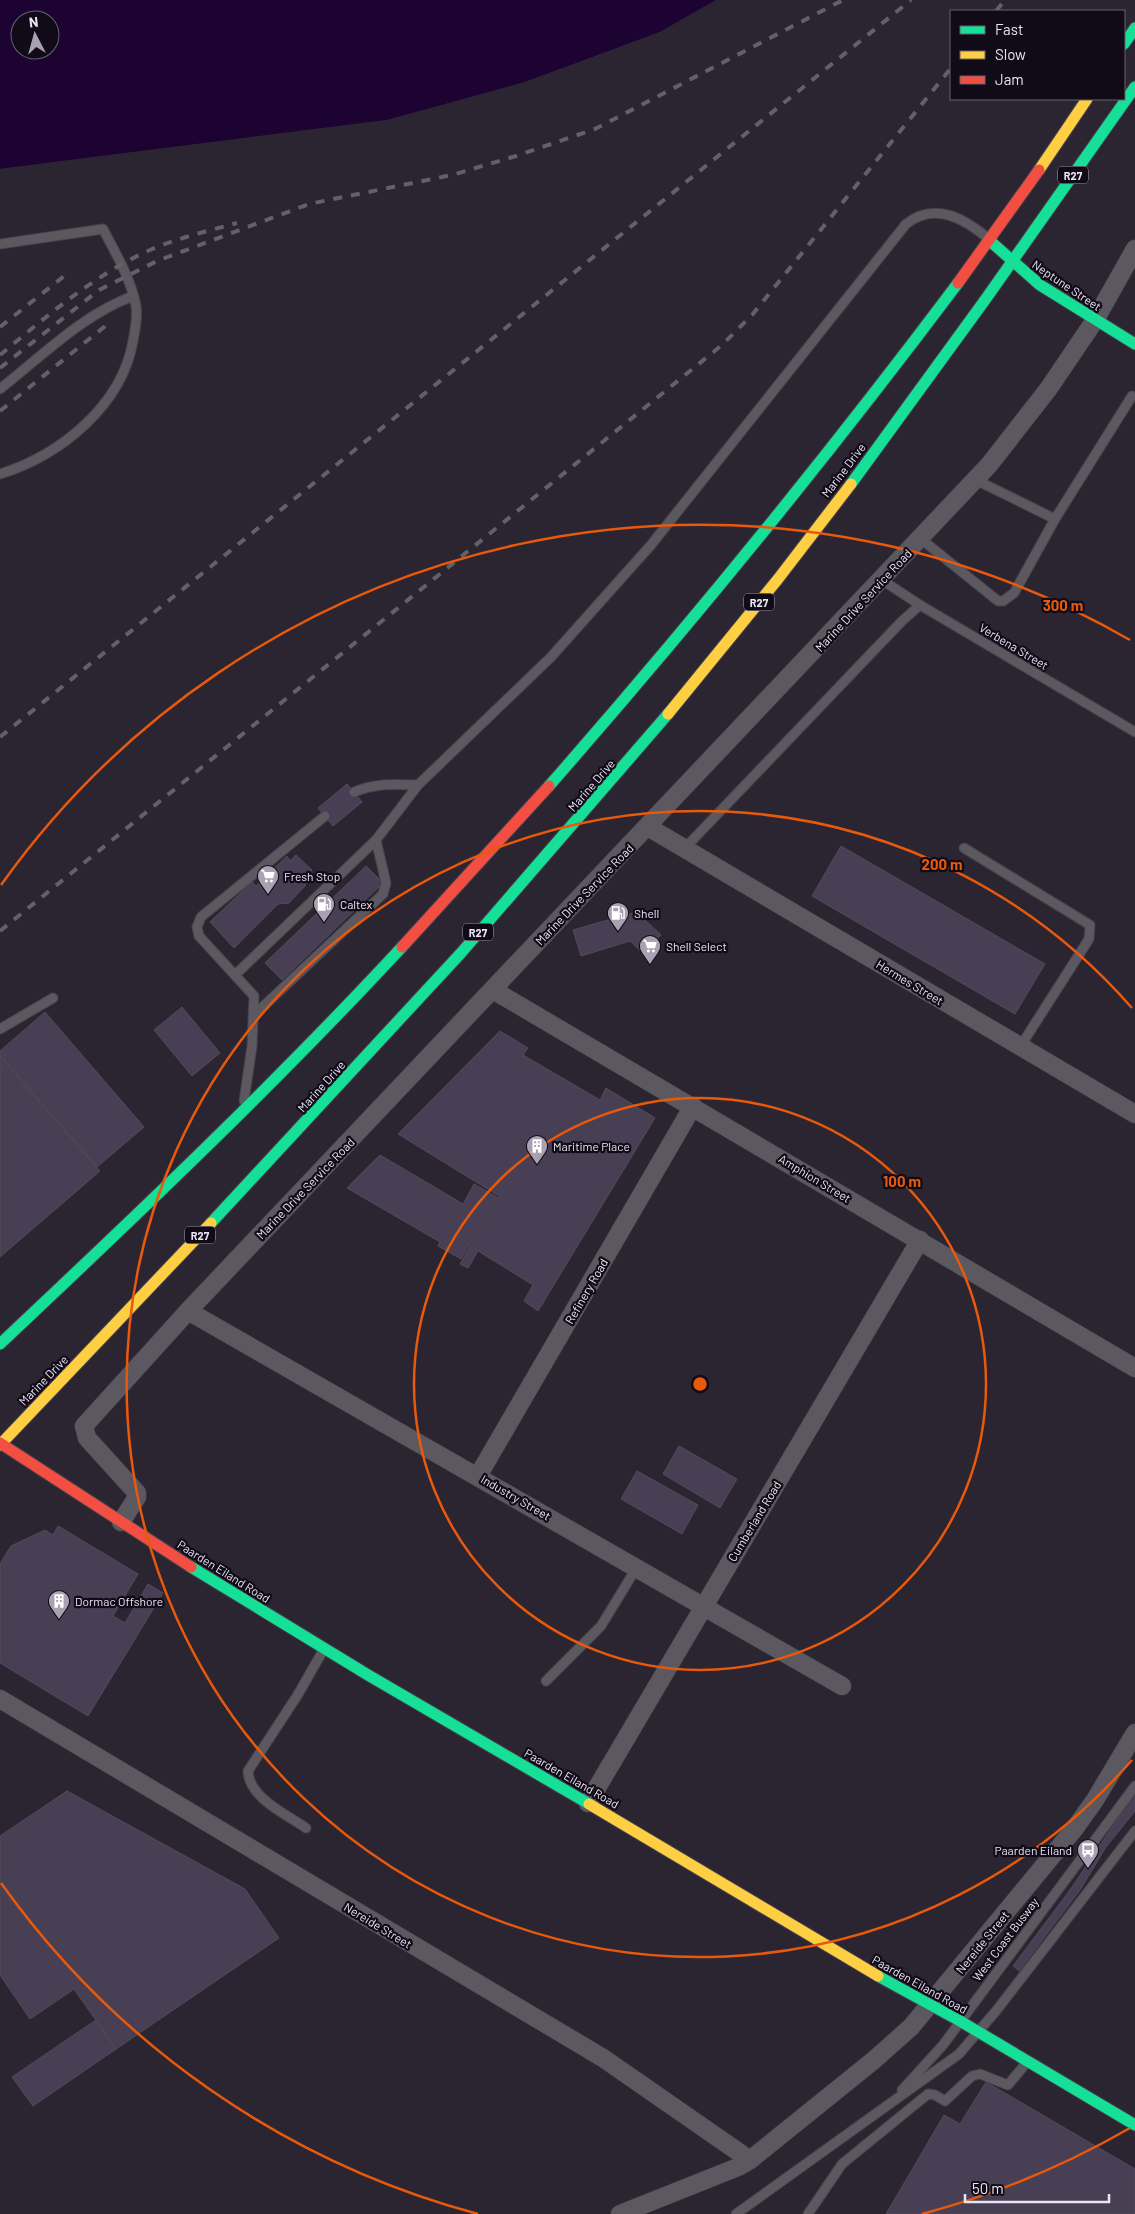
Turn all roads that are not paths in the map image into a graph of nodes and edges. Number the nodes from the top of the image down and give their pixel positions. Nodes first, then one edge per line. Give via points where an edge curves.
1 (1135, 28) edge
2 (1125, 43) edge
3 (1135, 87) edge
4 (1086, 100) edge
5 (990, 241) junction
6 (0, 244) edge
7 (1135, 249) edge
8 (1011, 263) junction
9 (133, 296) junction
10 (1095, 320) junction
11 (1135, 344) edge
12 (0, 389) edge
13 (1132, 396) dead end
14 (0, 474) edge
15 (976, 480) junction
16 (1055, 519) junction
17 (921, 538) junction
18 (882, 580) junction
19 (920, 605) junction
20 (1135, 732) edge
21 (418, 785) junction
22 (354, 792) dead end
23 (326, 816) dead end
24 (648, 827) junction
25 (376, 840) junction
26 (964, 848) dead end
27 (684, 849) junction
28 (235, 975) junction
29 (494, 990) junction
30 (53, 998) dead end
31 (254, 1015) junction
32 (0, 1029) edge
33 (1020, 1047) junction
34 (693, 1106) junction
35 (243, 1111) junction
36 (1135, 1114) edge
37 (920, 1240) junction
38 (188, 1311) junction
39 (0, 1344) edge
40 (1135, 1368) edge
41 (0, 1444) edge
42 (478, 1476) junction
43 (121, 1522) junction
44 (637, 1567) junction
45 (704, 1605) junction
46 (324, 1648) junction
47 (546, 1682) dead end
48 (842, 1686) dead end
49 (0, 1699) edge
50 (1135, 1733) edge
51 (1135, 1786) edge
52 (588, 1803) junction
53 (306, 1828) dead end
54 (1135, 1831) edge
55 (931, 2005) junction
56 (960, 2021) junction
57 (978, 2032) junction
58 (1027, 2062) junction
59 (890, 2103) junction
60 (1135, 2125) edge
61 (750, 2160) junction
62 (620, 2214) edge
63 (736, 2214) edge
64 (808, 2214) edge

1 - 2 main road
3 - 8 main road, Marine Drive / R27
4 - 5 main road, Marine Drive / R27
5 - 8 main road, Neptune Street
5 - 21 lane via 972,226 941,213 926,213 906,224 651,544 551,657
5 - 35 main road, Marine Drive / R27 via 841,440 593,738 470,874
6 - 9 lane via 104,229
7 - 10 street, Marine Drive Service Road
8 - 10 main road, Neptune Street
8 - 41 main road, Marine Drive / R27 via 848,488 619,774 288,1143
9 - 12 lane via 109,305 81,324
9 - 14 lane via 136,325 130,358 108,401 87,423 41,457
10 - 11 main road, Neptune Street
10 - 15 street, Marine Drive Service Road via 1049,388
13 - 16 lane
15 - 16 lane
15 - 17 street, Marine Drive Service Road
16 - 17 lane via 1014,593 1003,602
17 - 18 street, Marine Drive Service Road
18 - 19 lane, Verbena Street
18 - 24 street, Marine Drive Service Road
19 - 20 lane, Verbena Street
19 - 27 lane
21 - 22 lane via 386,783
21 - 25 lane
23 - 28 lane via 201,917 197,927 199,936
24 - 27 street, Hermes Street
24 - 29 street, Marine Drive Service Road
25 - 28 lane
25 - 31 lane via 386,883 383,894
26 - 33 lane via 1090,925 1088,939
27 - 33 street, Hermes Street
28 - 31 lane via 254,996
29 - 34 street, Amphion Street
29 - 38 street, Marine Drive Service Road
30 - 32 lane
31 - 35 lane
33 - 36 street, Hermes Street
34 - 37 street, Amphion Street
34 - 42 street, Refinery Road
35 - 39 main road, Marine Drive / R27
37 - 40 street, Amphion Street
37 - 45 street, Cumberland Road
38 - 42 street, Industry Street
38 - 43 street, Marine Drive Service Road via 84,1426 88,1438 137,1493
41 - 43 main road, Paarden Eiland Road
42 - 44 street, Industry Street
43 - 46 main road, Paarden Eiland Road
44 - 45 street, Industry Street
44 - 47 lane via 601,1626
45 - 48 street, Industry Street
45 - 52 street, Cumberland Road
46 - 52 main road, Paarden Eiland Road
46 - 53 lane via 248,1771 248,1781 254,1791
49 - 61 street, Nereide Street via 602,2058
50 - 55 street, Nereide Street via 1075,1828
51 - 56 lane, West Coast Busway
52 - 55 main road, Paarden Eiland Road via 850,1961
54 - 57 lane, West Coast Busway
55 - 56 main road, Paarden Eiland Road
55 - 61 street, Nereide Street via 874,2060
56 - 57 main road, Paarden Eiland Road
56 - 59 lane, West Coast Busway
57 - 58 main road, Paarden Eiland Road
57 - 59 lane, West Coast Busway via 959,2054
58 - 60 main road, Paarden Eiland Road
58 - 64 lane via 1008,2085 980,2074 972,2076 945,2101 935,2094 928,2094 842,2164
59 - 63 lane, West Coast Busway
61 - 62 street, Nereide Street

